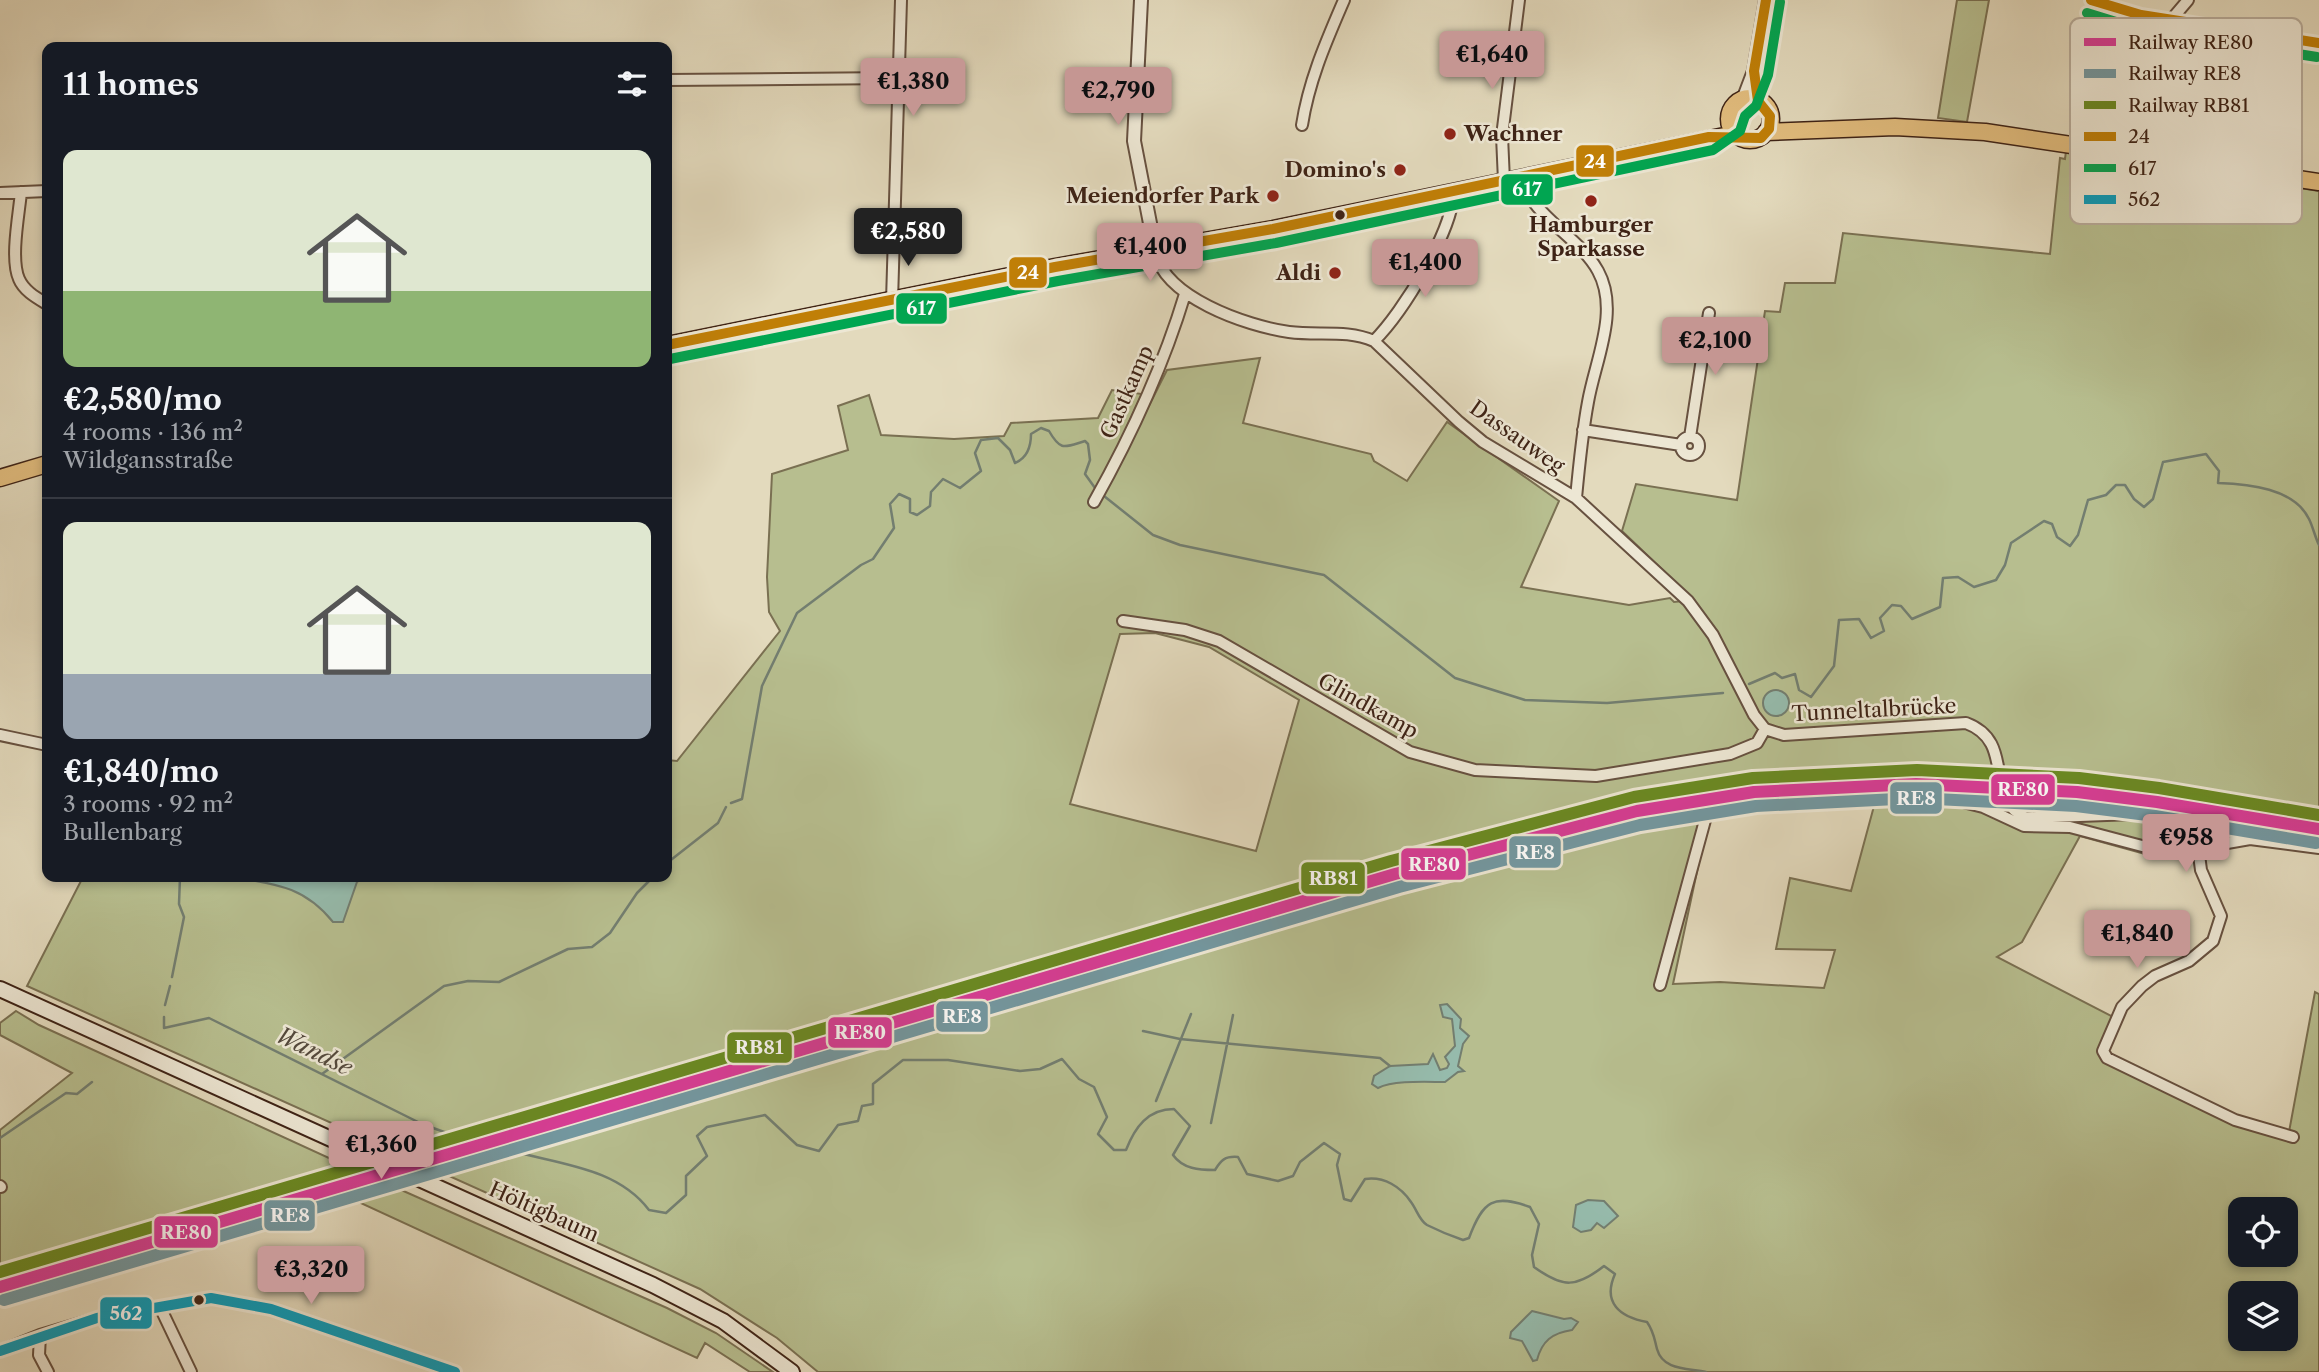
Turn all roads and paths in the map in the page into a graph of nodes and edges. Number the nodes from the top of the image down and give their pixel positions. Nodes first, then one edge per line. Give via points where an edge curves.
1 (901, 0) edge
2 (1141, 0) edge
3 (1344, 0) edge
4 (1519, 0) edge
5 (1766, 0) edge
6 (2091, 0) edge
7 (2188, 0) edge
8 (2163, 18) edge
9 (2173, 18) edge
10 (896, 78) junction
11 (672, 80) edge
12 (1751, 100) junction
13 (1302, 125) dead end
14 (1768, 125) junction
15 (1732, 128) junction
16 (2070, 145) edge
17 (1522, 177) junction
18 (1504, 181) junction
19 (1454, 190) junction
20 (42, 191) edge
21 (21, 192) junction
22 (0, 193) edge
23 (1155, 249) junction
24 (1185, 294) junction
25 (42, 301) edge
26 (892, 301) junction
27 (1709, 313) dead end
28 (1374, 341) junction
29 (672, 344) edge
30 (1583, 430) junction
31 (42, 465) edge
32 (0, 478) edge
33 (1576, 498) junction
34 (1094, 502) dead end
35 (1123, 621) dead end
36 (1765, 729) junction
37 (0, 735) edge
38 (42, 744) edge
39 (2319, 848) edge
40 (2198, 849) junction
41 (1660, 985) dead end
42 (0, 989) edge
43 (2293, 1137) dead end
44 (160, 1307) junction
45 (40, 1335) junction
46 (0, 1351) edge
47 (48, 1372) edge
48 (191, 1372) edge
49 (455, 1372) edge
50 (792, 1372) edge

1 - 10 street
2 - 23 street via 1134,141
3 - 13 street via 1316,64
4 - 18 street via 1502,136
5 - 12 street
6 - 8 street
7 - 9 street
10 - 11 street
10 - 26 street
12 - 14 main road via 1766,107
12 - 15 main road via 1732,108
14 - 15 main road via 1751,140
14 - 16 main road via 1798,131 1895,127 1985,132
15 - 17 main road via 1709,137
17 - 18 main road
17 - 30 street via 1530,198 1590,257 1605,288 1607,318
18 - 19 main road
19 - 23 main road
19 - 28 street via 1450,218 1415,285 1394,320
20 - 21 street
21 - 22 street
21 - 25 street via 16,264 19,279
23 - 24 street via 1162,272
23 - 26 main road
24 - 28 street via 1235,316 1289,332 1357,334
24 - 34 street, Gastkamp via 1164,359
26 - 29 main road
27 - 30 street via 1686,441
28 - 33 street, Dassauweg via 1483,442
30 - 33 street
31 - 32 main road
33 - 36 street, Dassauweg via 1697,610
35 - 36 street, Glindkamp via 1185,630 1219,641 1410,752 1475,770 1596,776 1730,754 1757,743
36 - 40 street, Tunneltalbrücke via 1800,735 1959,722 1980,730 1994,746 2004,797 2026,818 2134,814 2187,822 2196,832
37 - 38 street
39 - 40 street via 2250,839
40 - 41 street via 2142,846 2070,827 2032,828 1955,800 1780,802 1707,813
40 - 43 street via 2201,870 2221,916 2213,942 2189,961 2155,976 2122,1007 2103,1051 2107,1058 2235,1120
42 - 50 main road, Höltigbaum via 677,1296 723,1321
44 - 45 street via 97,1318
44 - 48 street
44 - 49 street via 211,1298 246,1303
45 - 46 street
45 - 47 street via 39,1355

